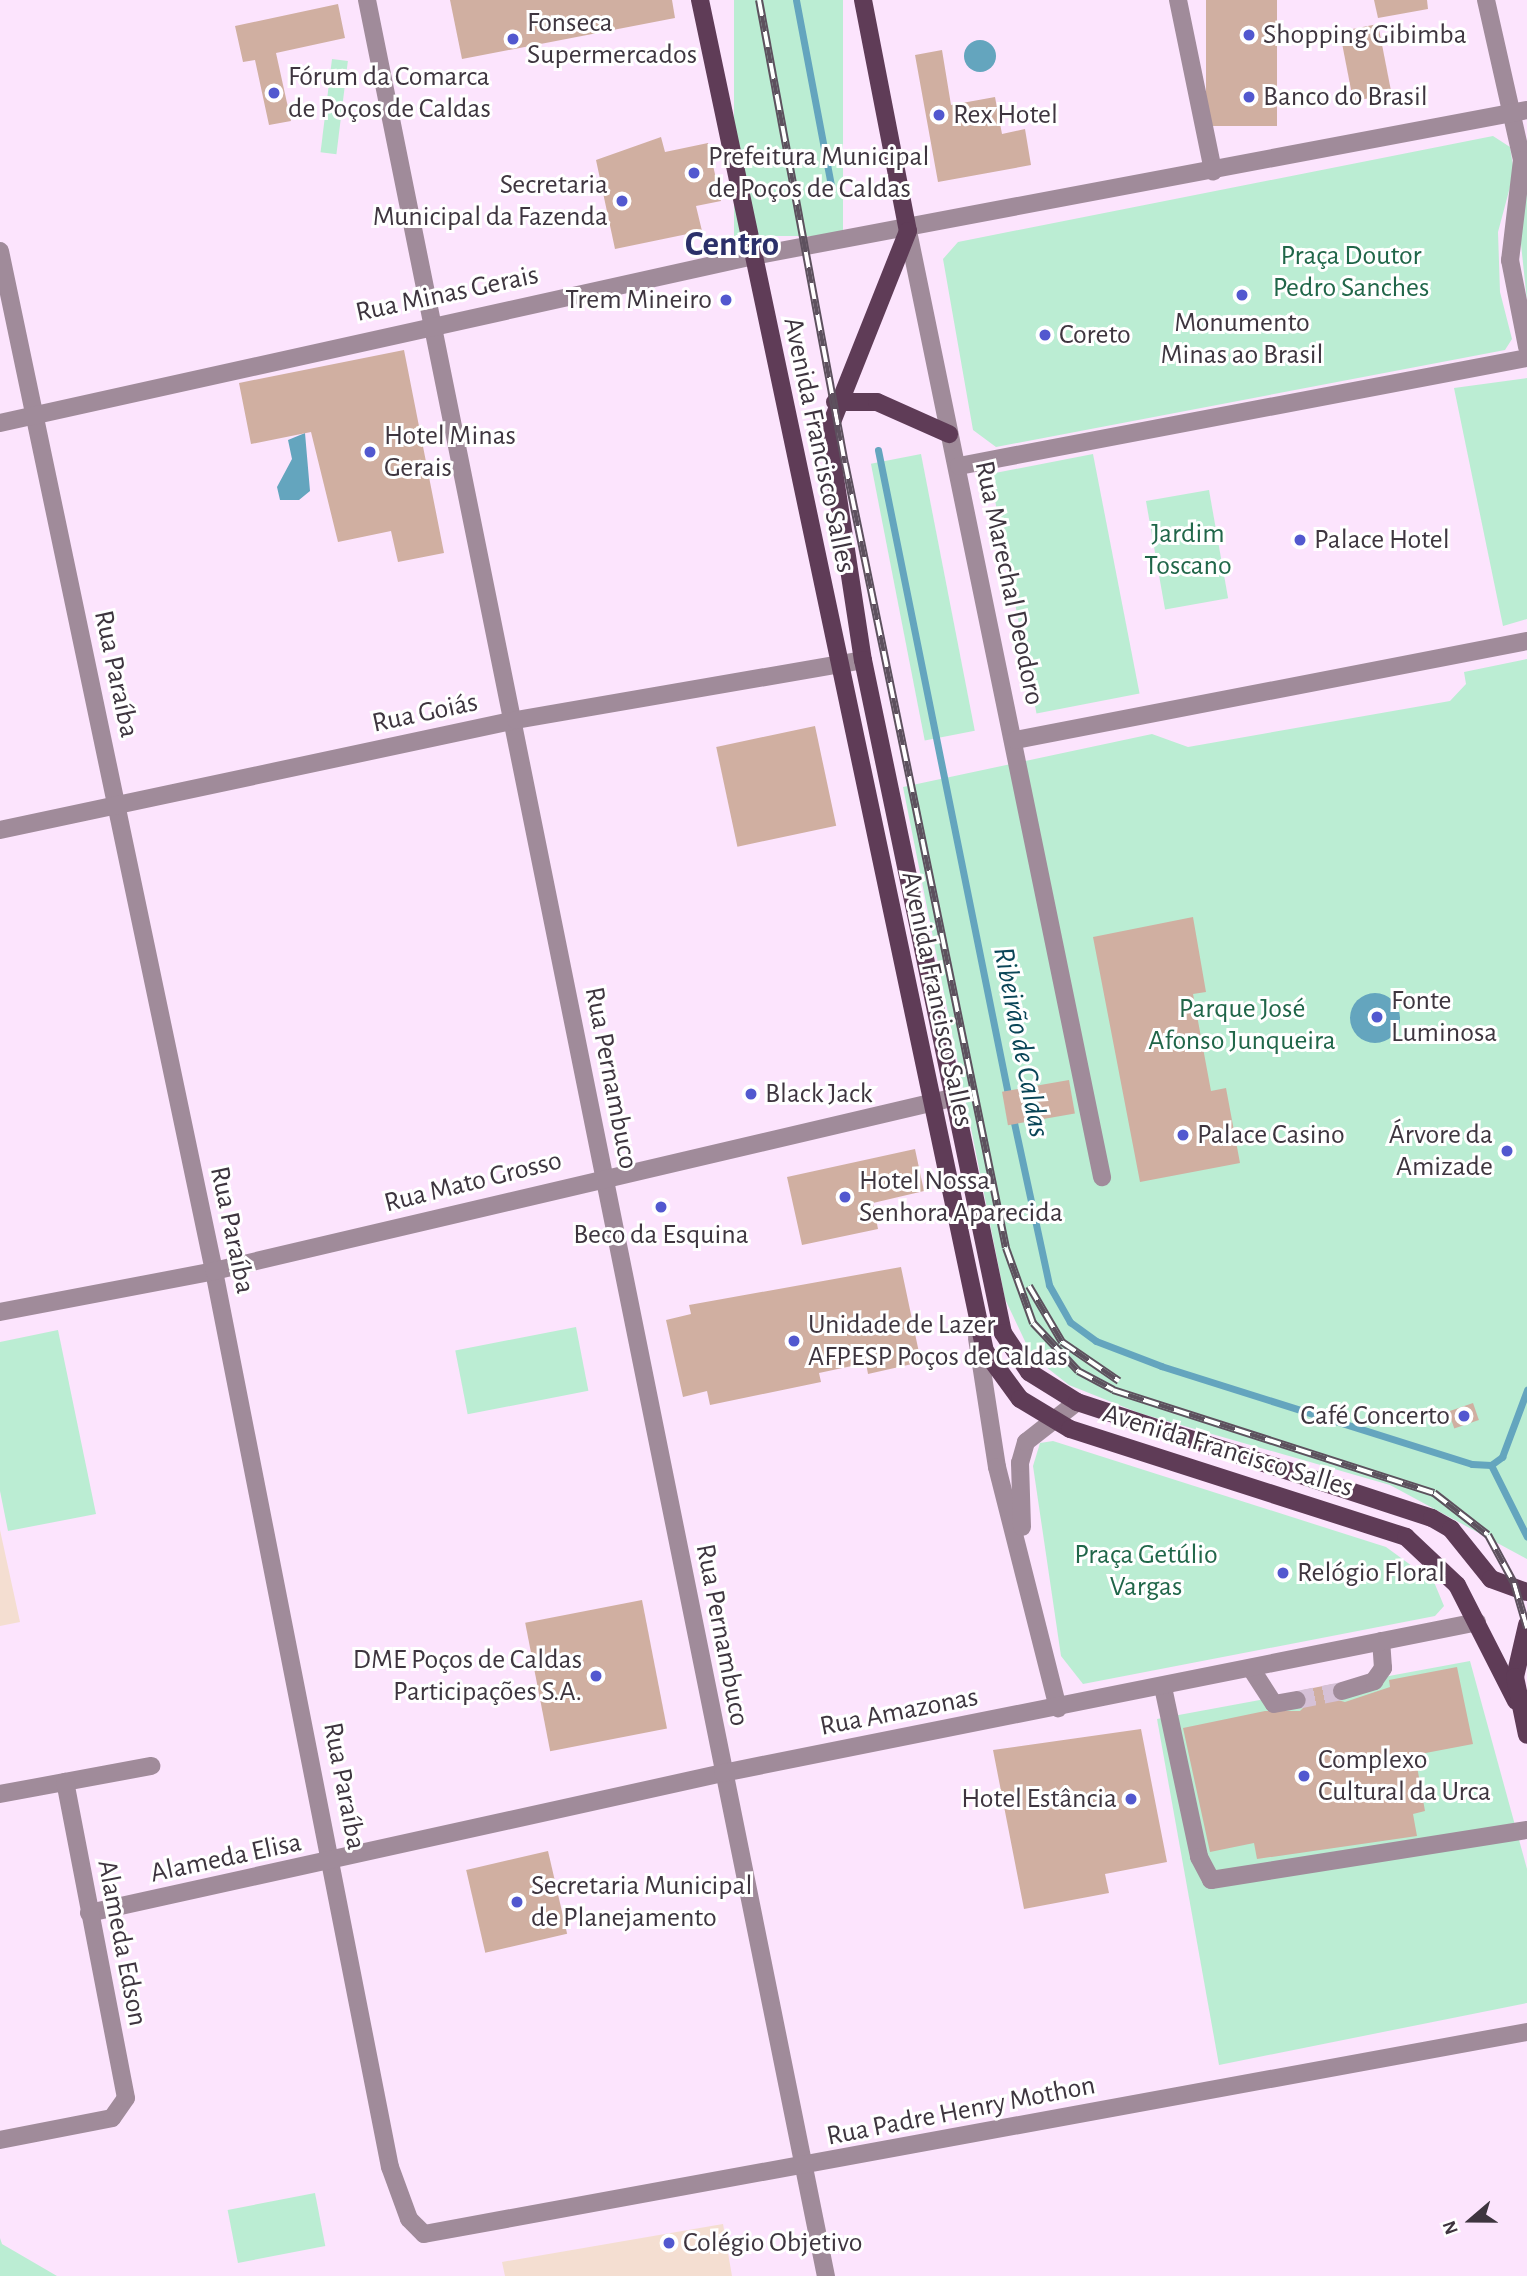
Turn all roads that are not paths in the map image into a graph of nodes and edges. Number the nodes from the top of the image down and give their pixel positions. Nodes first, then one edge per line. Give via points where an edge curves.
1 (367, 0) edge
2 (700, 0) edge
3 (863, 0) edge
4 (1178, 0) edge
5 (1486, 0) edge
6 (1518, 112) edge
7 (1213, 171) junction
8 (908, 231) junction
9 (0, 251) edge
10 (753, 256) junction
11 (433, 323) junction
12 (1527, 347) edge
13 (1527, 358) edge
14 (835, 402) junction
15 (34, 416) junction
16 (0, 423) edge
17 (949, 434) junction
18 (959, 466) junction
19 (1527, 641) edge
20 (863, 660) junction
21 (839, 663) junction
22 (516, 720) junction
23 (1016, 740) junction
24 (117, 805) junction
25 (0, 830) edge
26 (956, 1097) junction
27 (932, 1102) junction
28 (604, 1177) junction
29 (1102, 1177) dead end
30 (214, 1271) junction
31 (0, 1312) edge
32 (975, 1321) junction
33 (1077, 1402) junction
34 (1051, 1420) junction
35 (1022, 1550) junction
36 (1527, 1592) edge
37 (1477, 1622) junction
38 (1527, 1625) edge
39 (1381, 1641) junction
40 (1252, 1670) junction
41 (1163, 1687) junction
42 (1342, 1690) tunnel mouth
43 (1297, 1700) tunnel mouth
44 (1516, 1701) junction
45 (1058, 1707) junction
46 (1527, 1735) edge
47 (152, 1766) dead end
48 (723, 1773) junction
49 (65, 1782) junction
50 (0, 1794) edge
51 (1527, 1830) edge
52 (332, 1863) junction
53 (89, 1913) junction
54 (1527, 2032) edge
55 (0, 2140) edge
56 (803, 2167) junction
57 (409, 2219) joint
58 (826, 2276) edge

1 - 11 street, Rua Pernambuco
2 - 10 main road, Avenida Francisco Salles
3 - 8 main road, Rua Marechal Deodoro
4 - 7 street
5 - 6 street
6 - 7 street
6 - 12 street via 1522,160 1510,260
7 - 8 street
8 - 10 street, Rua Minas Gerais
8 - 14 main road, Avenida Francisco Salles
8 - 17 street, Rua Marechal Deodoro
9 - 15 street, Rua Paraíba
10 - 11 street, Rua Minas Gerais
10 - 21 main road, Avenida Francisco Salles
11 - 15 street, Rua Minas Gerais
11 - 22 street, Rua Pernambuco
13 - 18 street
14 - 17 main road via 877,402
14 - 20 main road, Avenida Francisco Salles via 828,432
15 - 16 street, Rua Minas Gerais
15 - 24 street, Rua Paraíba
17 - 18 street, Rua Marechal Deodoro
18 - 23 street, Rua Marechal Deodoro
19 - 23 street
20 - 21 street, Rua Goiás
20 - 26 main road, Avenida Francisco Salles
21 - 22 street, Rua Goiás
21 - 27 main road, Avenida Francisco Salles
22 - 24 street, Rua Goiás
22 - 28 street, Rua Pernambuco
23 - 29 street, Rua Marechal Deodoro
24 - 25 street, Rua Goiás
24 - 30 street, Rua Paraíba
26 - 27 street, Rua Mato Grosso
26 - 33 main road, Avenida Francisco Salles via 1003,1332 1029,1372
27 - 28 street, Rua Mato Grosso
27 - 32 main road, Avenida Francisco Salles
28 - 30 street, Rua Mato Grosso
28 - 48 street, Rua Pernambuco
30 - 31 street, Rua Mato Grosso
30 - 52 street, Rua Paraíba
32 - 34 main road, Avenida Francisco Salles via 1006,1386
32 - 35 street via 997,1467
33 - 34 street
33 - 36 main road, Avenida Francisco Salles via 1432,1518 1456,1535 1491,1579
34 - 35 street via 1026,1442 1020,1464
34 - 37 main road, Avenida Francisco Salles via 1406,1536 1436,1560
35 - 45 street
37 - 39 street, Rua Amazonas
37 - 44 main road, Avenida Francisco Salles
38 - 44 main road via 1517,1651
39 - 40 street, Rua Amazonas
39 - 42 street via 1383,1668 1374,1681
40 - 41 street, Rua Amazonas
40 - 43 street via 1260,1691 1275,1704
41 - 45 street, Rua Amazonas
41 - 51 street via 1199,1857 1211,1880
44 - 46 main road
45 - 48 street, Rua Amazonas
47 - 49 street
48 - 52 street, Rua Amazonas
48 - 56 street, Rua Pernambuco
49 - 50 street
49 - 53 street, Alameda Edson
52 - 53 street, Alameda Elisa
52 - 57 street, Rua Paraíba via 390,2167
53 - 55 street, Alameda Edson via 126,2098 120,2114
54 - 56 street, Rua Padre Henry Mothon
56 - 57 street, Rua Padre Henry Mothon via 424,2234
56 - 58 street, Rua Pernambuco

